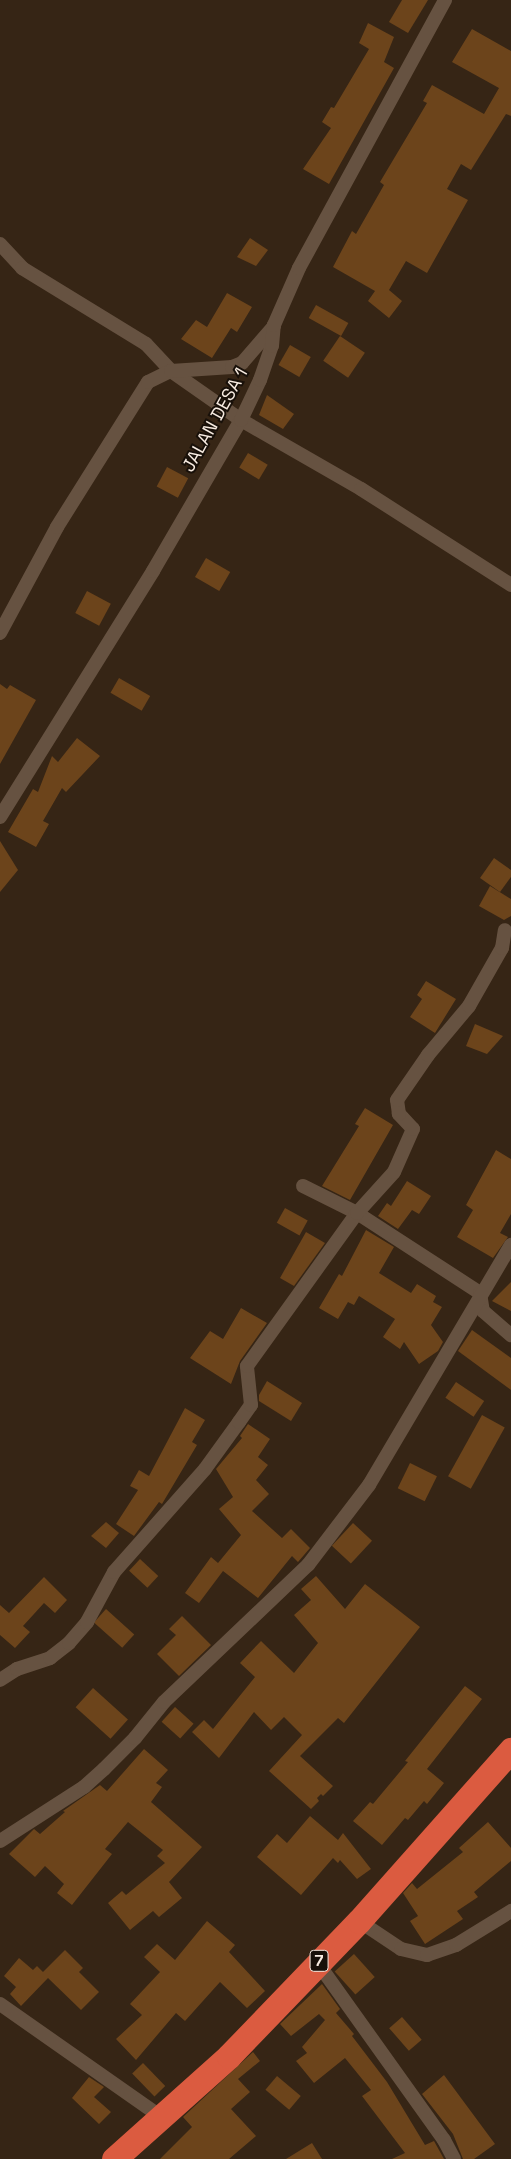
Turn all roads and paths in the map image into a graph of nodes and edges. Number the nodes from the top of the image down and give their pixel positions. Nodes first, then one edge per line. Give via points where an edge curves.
1 (445, 0) edge
2 (0, 244) edge
3 (274, 325) junction
4 (171, 370) junction
5 (241, 420) junction
6 (511, 584) edge
7 (0, 633) edge
8 (0, 817) edge
9 (505, 930) dead end
10 (303, 1186) dead end
11 (356, 1213) junction
12 (511, 1246) edge
13 (480, 1293) junction
14 (511, 1336) edge
15 (0, 1680) edge
16 (511, 1750) edge
17 (0, 1841) edge
18 (511, 1911) edge
19 (358, 1921) junction
20 (318, 1962) junction
21 (0, 2004) edge
22 (163, 2118) junction
23 (114, 2159) edge
24 (454, 2159) edge

1 - 3 street, JALAN DESA 1 via 299,268
2 - 4 street via 22,268 146,344
3 - 4 street via 242,363 232,367
3 - 5 street, JALAN DESA 1 via 272,346
4 - 5 street
4 - 7 street via 148,382 57,527
5 - 6 street via 361,488
5 - 8 street, JALAN DESA 1 via 153,571
9 - 11 street via 502,948 469,1006 428,1054 397,1100 399,1114 412,1125 411,1137 394,1172
10 - 11 street
11 - 13 street
11 - 15 street via 247,1366 251,1405 205,1469 114,1572 87,1622 70,1644 50,1658 17,1669
12 - 13 street
13 - 14 street via 483,1311
13 - 17 street via 369,1485 308,1564 164,1702 135,1738 97,1775
16 - 19 highway, 7
18 - 19 street via 456,1945 427,1955 401,1950
19 - 20 highway, 7
20 - 22 highway, 7
20 - 24 street via 444,2140
21 - 22 street
22 - 23 highway, 7

